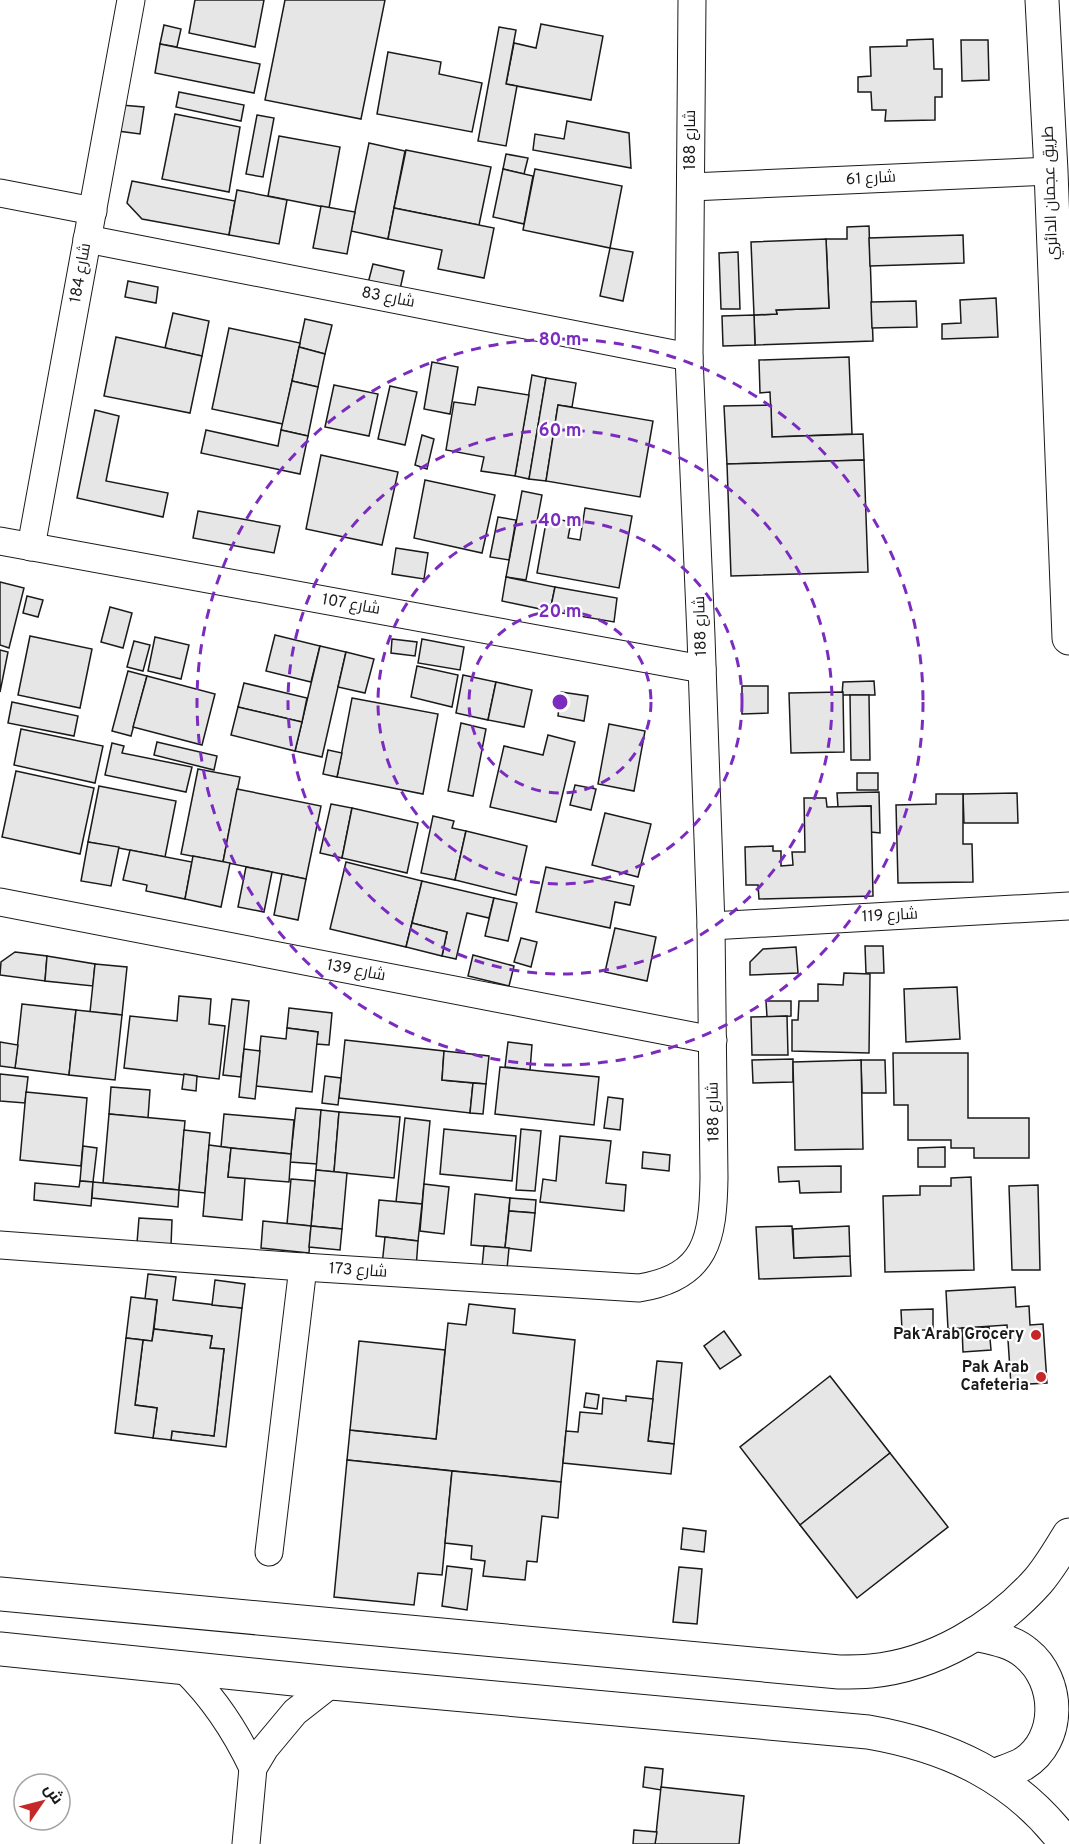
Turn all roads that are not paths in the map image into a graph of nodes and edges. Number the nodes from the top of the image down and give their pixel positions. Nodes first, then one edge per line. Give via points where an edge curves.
1 (131, 0) edge
2 (692, 0) edge
3 (1042, 0) edge
4 (1051, 171) junction
5 (690, 187) junction
6 (0, 193) edge
7 (93, 211) junction
8 (87, 239) junction
9 (689, 357) junction
10 (0, 541) edge
11 (31, 547) junction
12 (1069, 638) edge
13 (702, 669) junction
14 (0, 902) edge
15 (1069, 906) edge
16 (711, 926) junction
17 (713, 1040) junction
18 (0, 1245) edge
19 (703, 1251) joint
20 (303, 1267) junction
21 (1069, 1535) edge
22 (269, 1552) dead end
23 (0, 1594) edge
24 (975, 1634) junction
25 (0, 1649) edge
26 (184, 1669) junction
27 (332, 1683) junction
28 (253, 1768) junction
29 (993, 1776) junction
30 (246, 1844) edge
31 (1066, 1844) edge

1 - 7 street, شارع 184
2 - 5 street, شارع 188
3 - 4 street, طريق عجمان الدائري
4 - 5 street, شارع 61
4 - 12 street, طريق عجمان الدائري
5 - 9 street, شارع 188
6 - 7 street
7 - 8 street, شارع 184
8 - 9 street, شارع 83
8 - 11 street, شارع 184
9 - 13 street, شارع 188
10 - 11 street, شارع 107
11 - 13 street, شارع 107
13 - 16 street, شارع 188
14 - 17 street, شارع 139
15 - 16 street, شارع 119
16 - 17 street, شارع 188
17 - 19 street, شارع 188 via 714,1202
18 - 20 street, شارع 173
19 - 20 street, شارع 173 via 683,1273 639,1288
20 - 22 street
21 - 24 street via 1038,1580
23 - 24 street via 839,1672 899,1666
24 - 29 street via 1012,1643 1025,1652 1037,1663 1051,1692 1052,1716 1045,1740 1023,1764
25 - 26 street
26 - 27 street
26 - 28 street via 231,1725
27 - 28 street via 295,1712
27 - 29 street via 868,1732 944,1751
28 - 30 street
29 - 31 street via 1038,1811

